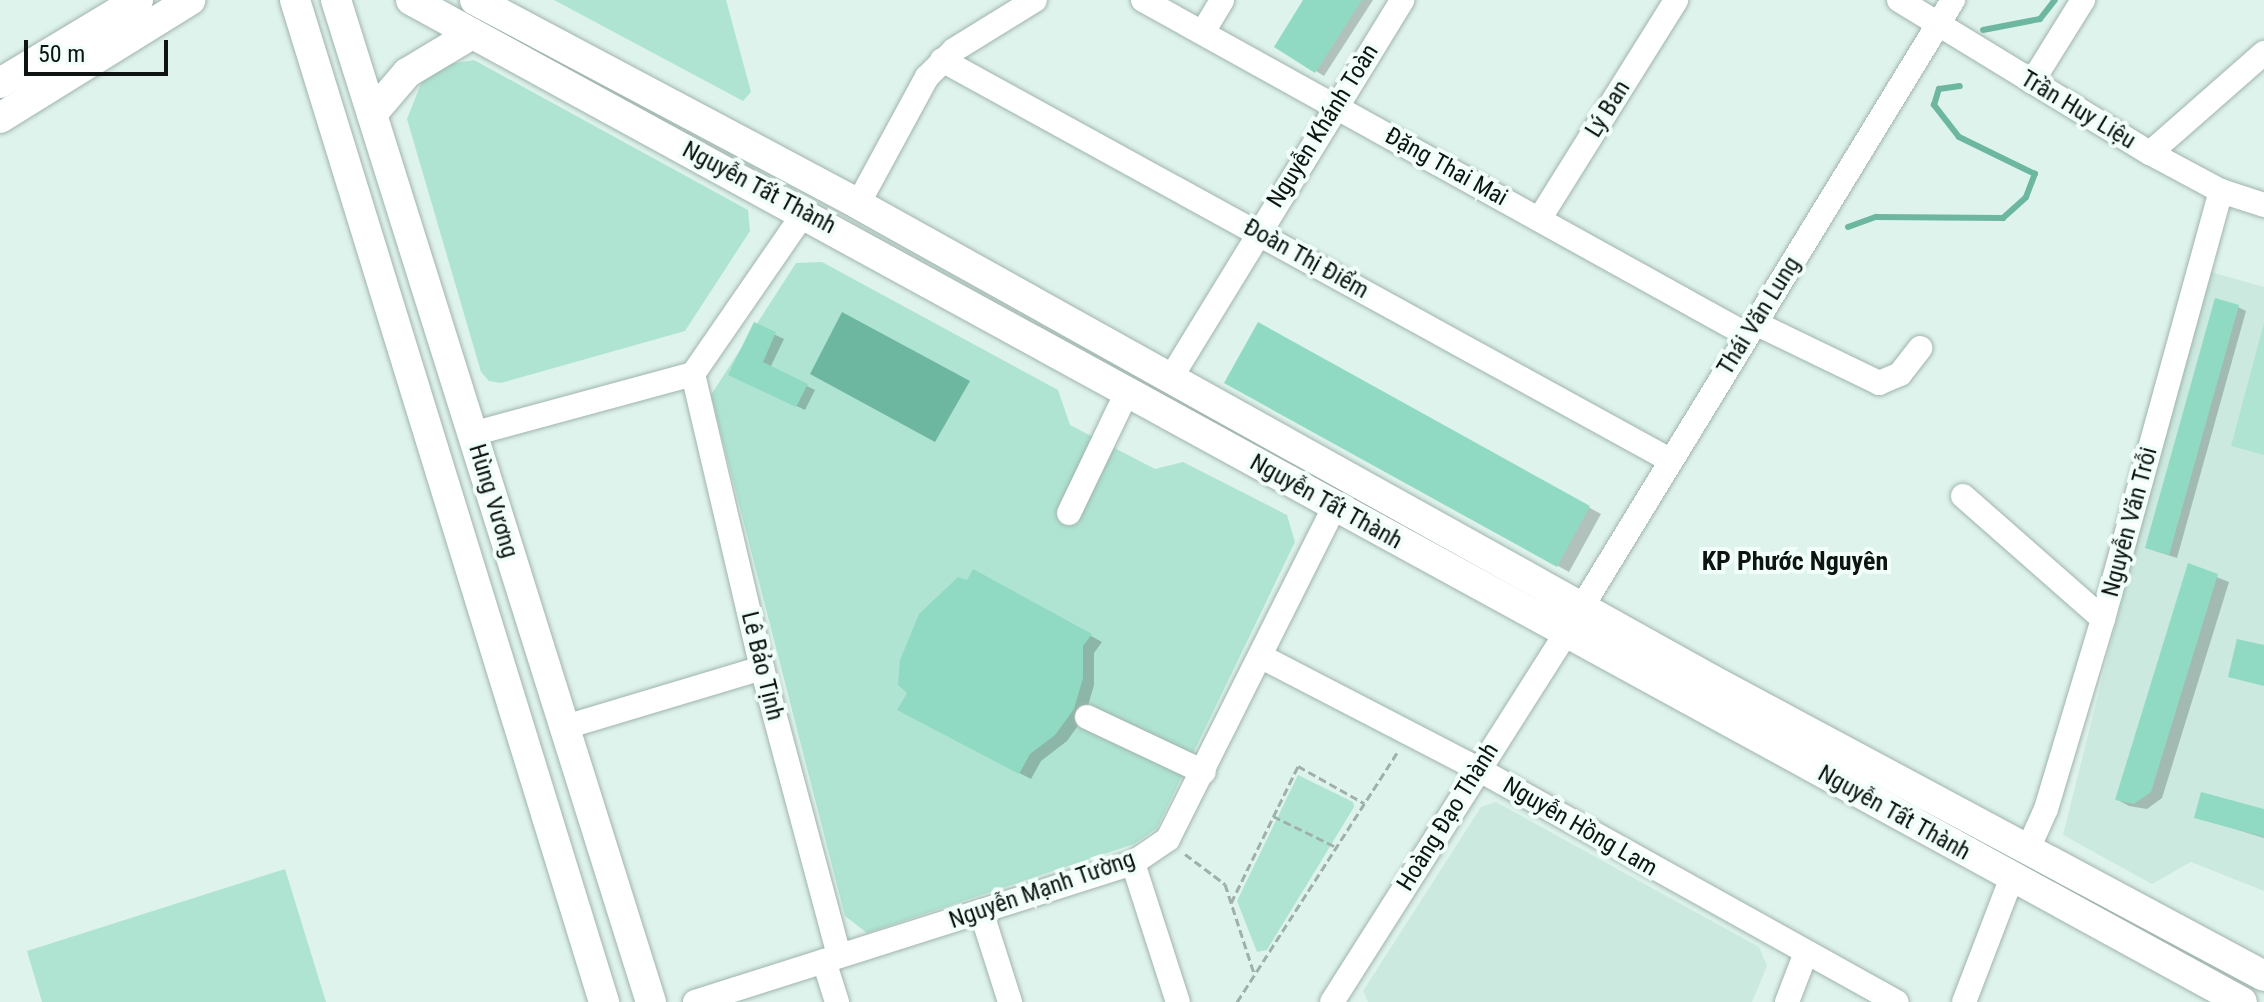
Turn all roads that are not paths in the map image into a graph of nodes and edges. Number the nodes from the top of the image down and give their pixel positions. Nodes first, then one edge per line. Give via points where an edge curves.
1 (138, 0) edge
2 (190, 0) edge
3 (295, 0) edge
4 (336, 0) edge
5 (411, 0) edge
6 (475, 0) edge
7 (1035, 0) edge
8 (1143, 0) edge
9 (1222, 0) edge
10 (1402, 0) edge
11 (1676, 0) edge
12 (1899, 0) edge
13 (1953, 0) edge
14 (2083, 0) edge
15 (1938, 25) junction
16 (1203, 32) junction
17 (472, 34) junction
18 (2264, 53) edge
19 (942, 60) junction
20 (2032, 82) junction
21 (0, 83) edge
22 (1335, 106) junction
23 (372, 114) junction
24 (0, 118) edge
25 (2150, 153) junction
26 (2221, 191) junction
27 (858, 204) junction
28 (2264, 205) edge
29 (804, 213) junction
30 (1540, 218) junction
31 (1257, 232) junction
32 (1751, 329) junction
33 (1920, 348) dead end
34 (693, 374) junction
35 (1172, 376) junction
36 (1127, 392) junction
37 (472, 434) junction
38 (1670, 460) junction
39 (1963, 496) dead end
40 (1334, 507) junction
41 (1069, 513) dead end
42 (1580, 604) junction
43 (2103, 619) junction
44 (1566, 633) junction
45 (1262, 657) junction
46 (762, 668) junction
47 (1087, 717) dead end
48 (562, 728) junction
49 (1478, 769) junction
50 (1204, 772) junction
51 (2028, 849) junction
52 (1133, 863) junction
53 (2012, 877) junction
54 (981, 911) junction
55 (1805, 955) junction
56 (832, 959) junction
57 (2264, 976) edge
58 (604, 1002) edge
59 (651, 1002) edge
60 (695, 1002) edge
61 (837, 1002) edge
62 (1010, 1002) edge
63 (1178, 1002) edge
64 (1332, 1002) edge
65 (1787, 1002) edge
66 (1896, 1002) edge
67 (1964, 1002) edge
68 (2242, 1002) edge

1 - 21 main road
2 - 24 main road
3 - 58 main road, Hùng Vương
4 - 23 main road, Hùng Vương
5 - 17 main road, Nguyễn Tất Thành
6 - 27 main road, Nguyễn Tất Thành
7 - 19 street
8 - 16 street, Đặng Thai Mai
9 - 16 street
10 - 22 street, Nguyễn Khánh Toàn
11 - 30 street, Lý Ban
12 - 15 street, Trần Huy Liệu
13 - 15 street, Thái Văn Lung
14 - 20 street
15 - 20 street, Trần Huy Liệu
15 - 32 street, Thái Văn Lung
16 - 22 street, Đặng Thai Mai
17 - 23 main road via 407,73
17 - 29 main road, Nguyễn Tất Thành
18 - 25 street
19 - 27 street via 927,77
19 - 31 street, Đoàn Thị Điểm
20 - 25 street, Trần Huy Liệu
22 - 30 street, Đặng Thai Mai
22 - 31 street, Nguyễn Khánh Toàn
23 - 37 main road, Hùng Vương
25 - 26 street, Trần Huy Liệu
26 - 28 street, Trần Huy Liệu
26 - 43 street, Nguyễn Văn Trỗi
27 - 35 main road, Nguyễn Tất Thành
29 - 34 street
29 - 36 main road, Nguyễn Tất Thành
30 - 32 street, Đặng Thai Mai
31 - 35 street, Nguyễn Khánh Toàn
31 - 38 street, Đoàn Thị Điểm
32 - 33 street, Đặng Thai Mai via 1879,383 1900,374
32 - 38 street, Thái Văn Lung
34 - 37 street
34 - 46 street, Lê Bảo Tịnh
35 - 42 main road, Nguyễn Tất Thành
36 - 40 main road, Nguyễn Tất Thành
36 - 41 street
37 - 48 main road, Hùng Vương
38 - 42 street, Thái Văn Lung
39 - 43 street
40 - 44 main road, Nguyễn Tất Thành
40 - 45 street, Nguyễn Mạnh Tường
42 - 44 street, Thái Văn Lung
42 - 51 main road, Nguyễn Tất Thành
43 - 51 street, Nguyễn Văn Trỗi via 2046,809
44 - 49 street, Hoàng Đạo Thành
44 - 53 main road, Nguyễn Tất Thành
45 - 49 street, Nguyễn Hồng Lam
45 - 50 street, Nguyễn Mạnh Tường
46 - 48 street
46 - 56 street, Lê Bảo Tịnh
47 - 50 street
48 - 59 main road, Hùng Vương
49 - 55 street, Nguyễn Hồng Lam
49 - 64 street, Hoàng Đạo Thành
50 - 52 street, Nguyễn Mạnh Tường via 1168,839
51 - 57 main road, Nguyễn Tất Thành
52 - 54 street, Nguyễn Mạnh Tường
52 - 63 street
53 - 67 street
53 - 68 main road, Nguyễn Tất Thành
54 - 56 street, Nguyễn Mạnh Tường
54 - 62 street
55 - 65 street
55 - 66 street, Nguyễn Hồng Lam
56 - 60 street, Nguyễn Mạnh Tường
56 - 61 street, Lê Bảo Tịnh

